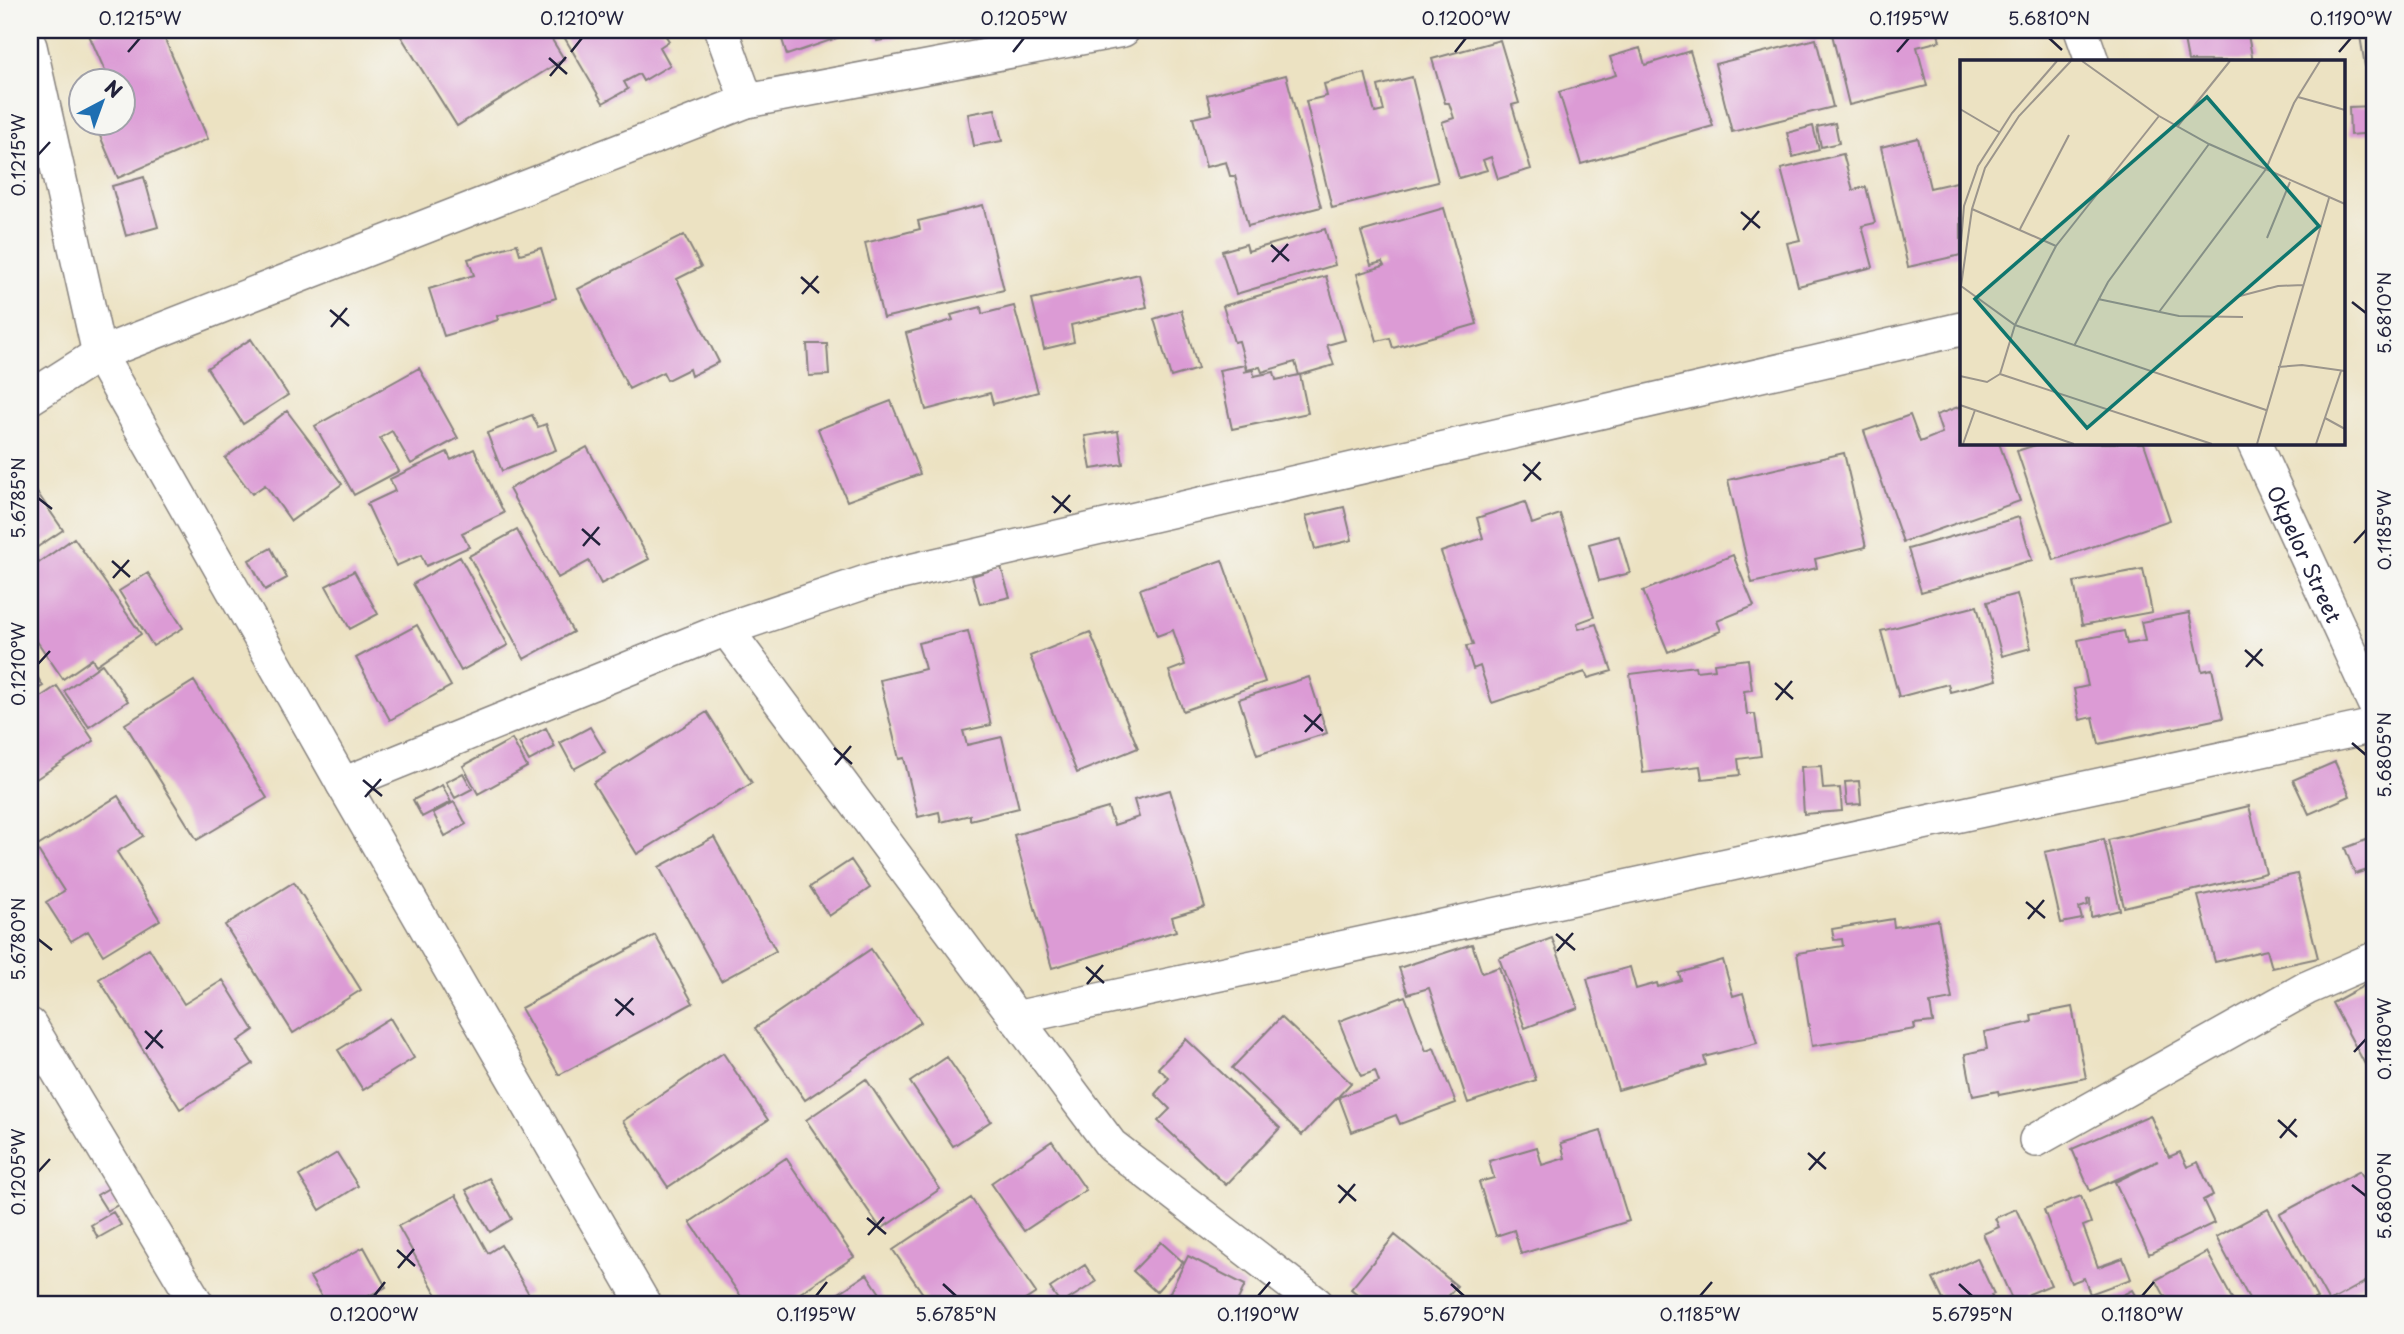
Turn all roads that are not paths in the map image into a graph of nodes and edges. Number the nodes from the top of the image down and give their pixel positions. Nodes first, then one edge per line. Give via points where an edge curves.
1 (721, 30) edge
2 (1123, 30) edge
3 (2081, 30) edge
4 (30, 46) edge
5 (2092, 60) edge
6 (747, 101) junction
7 (1960, 329) edge
8 (99, 354) junction
9 (30, 398) edge
10 (2254, 444) edge
11 (726, 629) junction
12 (2374, 704) edge
13 (2374, 726) edge
14 (343, 783) junction
15 (2374, 959) edge
16 (1015, 1018) junction
17 (30, 1024) edge
18 (2036, 1140) dead end
19 (197, 1304) edge
20 (644, 1304) edge
21 (1317, 1304) edge

1 - 6 street
2 - 6 street
3 - 5 street
4 - 8 street
6 - 8 street
7 - 11 street via 875,579
8 - 9 street
8 - 14 street
10 - 12 street, Okpelor Street
11 - 14 street
11 - 16 street
13 - 16 street
14 - 20 street
15 - 18 street via 2307,988
16 - 21 street via 1111,1145
17 - 19 street

